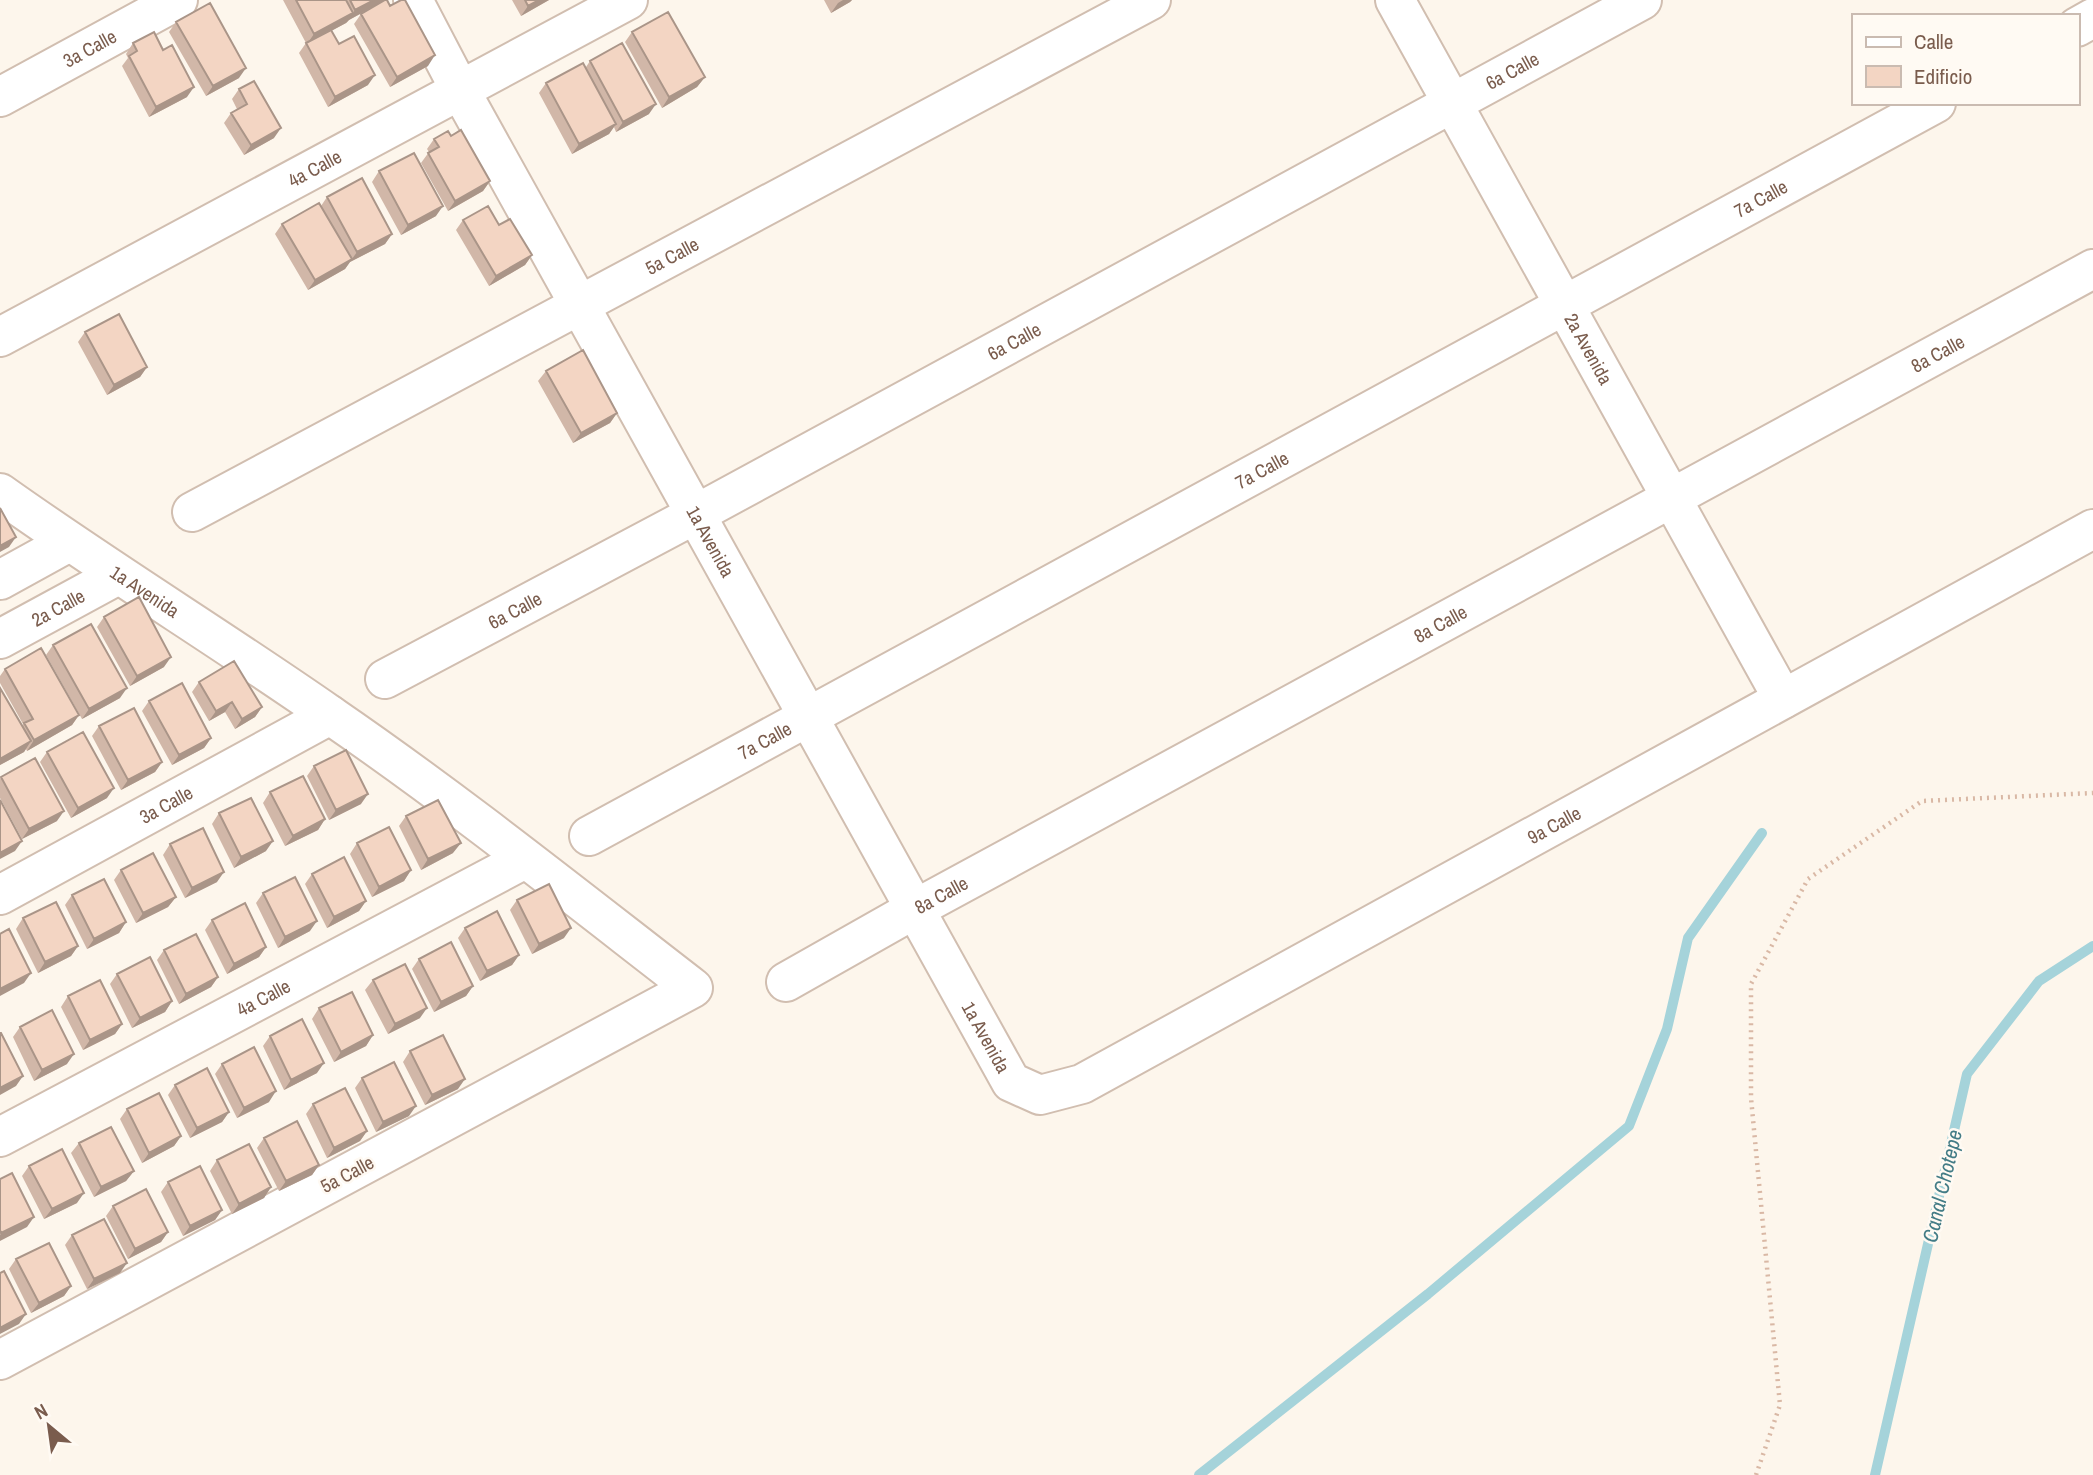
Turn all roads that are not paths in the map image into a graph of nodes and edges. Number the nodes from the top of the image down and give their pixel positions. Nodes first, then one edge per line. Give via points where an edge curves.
1 (178, 0) edge
2 (413, 0) edge
3 (628, 0) edge
4 (1151, 0) edge
5 (1395, 0) edge
6 (1642, 0) edge
7 (460, 90) junction
8 (0, 97) edge
9 (1452, 102) junction
10 (1932, 105) edge
11 (2093, 269) edge
12 (1564, 304) junction
13 (581, 306) junction
14 (0, 337) edge
15 (0, 493) edge
16 (1671, 497) junction
17 (192, 512) dead end
18 (696, 514) junction
19 (2093, 529) edge
20 (69, 542) junction
21 (118, 575) junction
22 (0, 580) edge
23 (0, 639) edge
24 (385, 679) dead end
25 (1783, 699) junction
26 (330, 715) junction
27 (807, 715) junction
28 (589, 836) dead end
29 (525, 859) junction
30 (0, 895) edge
31 (915, 909) junction
32 (786, 982) dead end
33 (693, 988) joint
34 (1011, 1082) joint
35 (0, 1137) edge
36 (0, 1360) edge

1 - 8 street, 3a Calle
2 - 7 street, 1a Avenida
3 - 7 street, 4a Calle
4 - 13 street, 5a Calle
5 - 9 street, 2a Avenida
6 - 9 street, 6a Calle
7 - 13 street, 1a Avenida
7 - 14 street, 4a Calle
9 - 12 street, 2a Avenida
9 - 18 street, 6a Calle
10 - 12 street, 7a Calle
11 - 16 street, 8a Calle
12 - 16 street, 2a Avenida
12 - 27 street, 7a Calle
13 - 17 street, 5a Calle
13 - 18 street, 1a Avenida
15 - 20 street, 1a Avenida
16 - 25 street, 2a Avenida
16 - 31 street, 8a Calle
18 - 24 street, 6a Calle
18 - 27 street, 1a Avenida
19 - 25 street, 9a Calle
20 - 21 street, 1a Avenida
20 - 22 street
21 - 23 street, 2a Calle
21 - 26 street, 1a Avenida
25 - 34 street, 9a Calle via 1082,1084 1040,1095
26 - 29 street, 1a Avenida
26 - 30 street, 3a Calle
27 - 28 street, 7a Calle
27 - 31 street, 1a Avenida
29 - 33 street, 1a Avenida
29 - 35 street, 4a Calle
31 - 32 street, 8a Calle
31 - 34 street, 1a Avenida
33 - 36 street, 5a Calle

